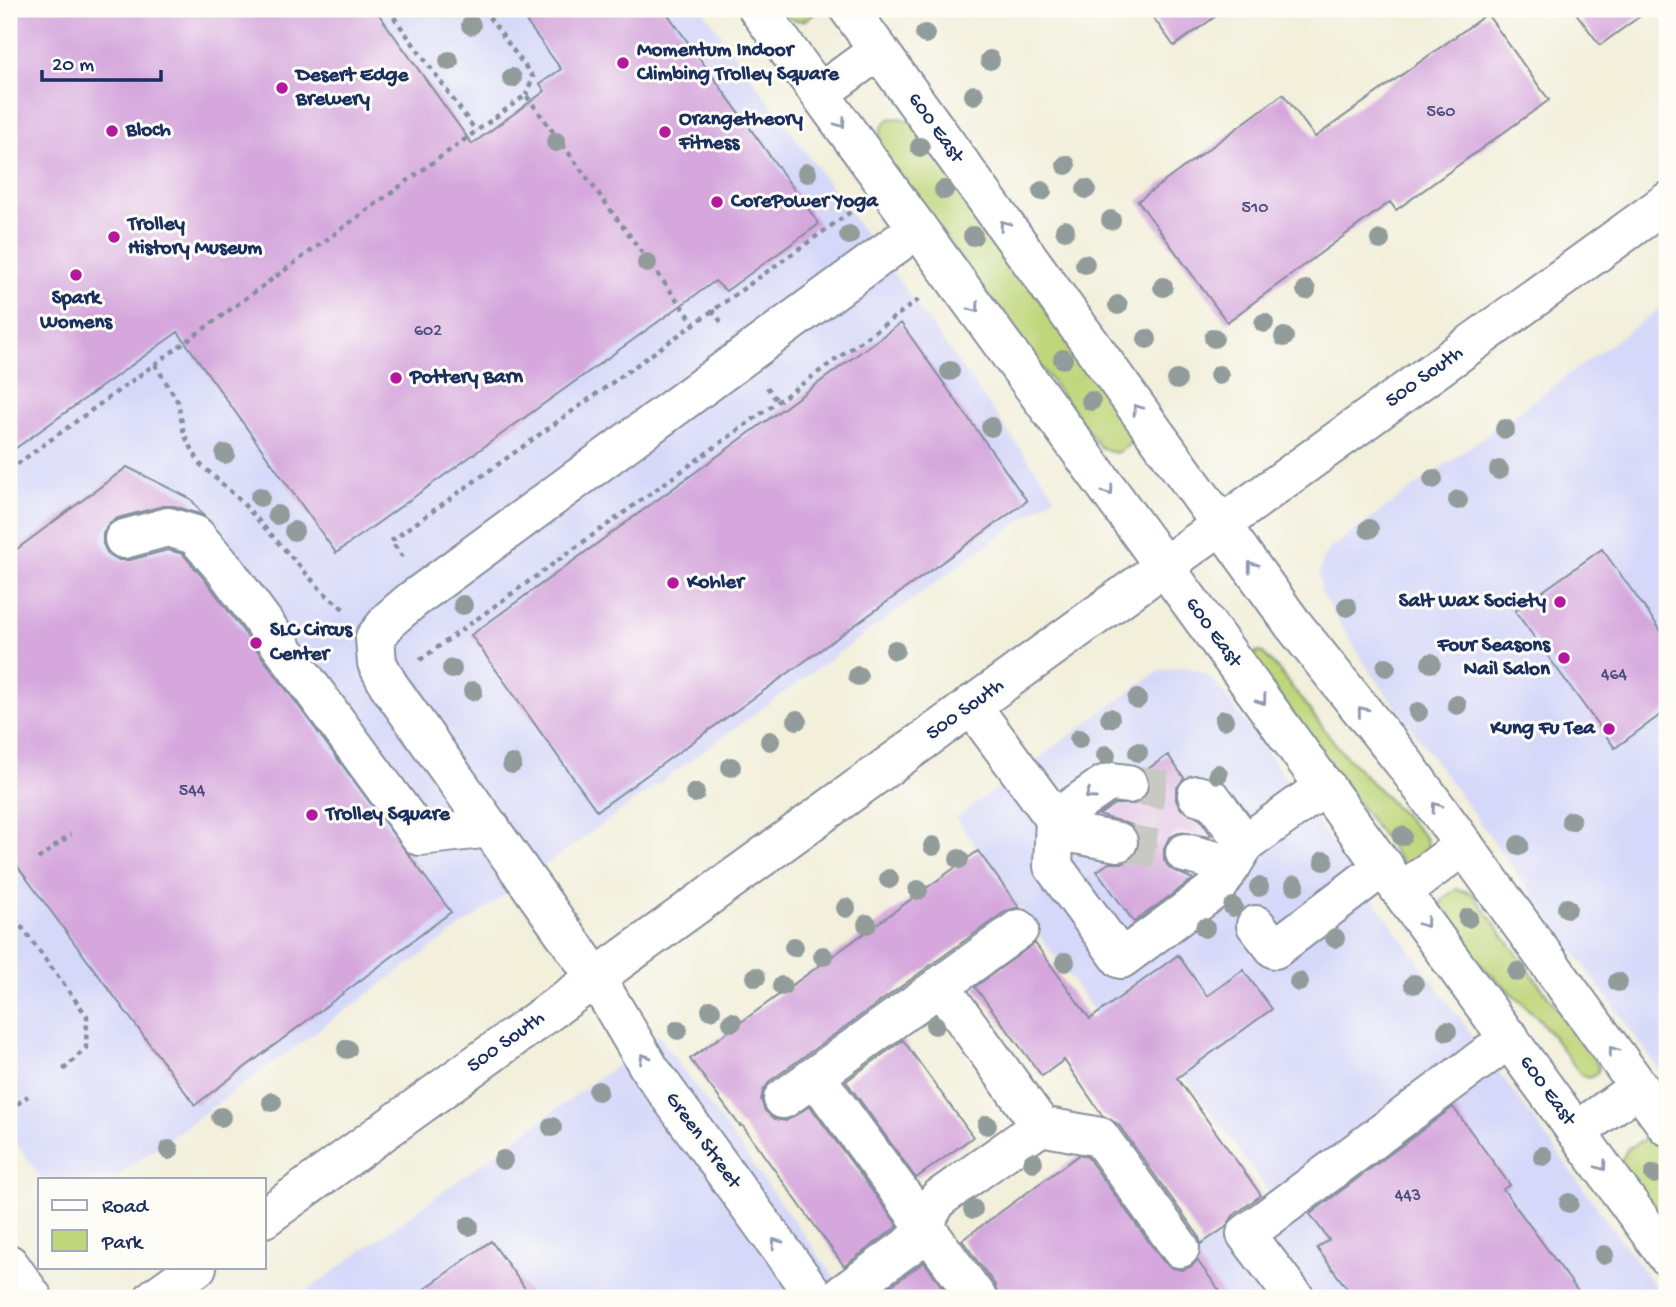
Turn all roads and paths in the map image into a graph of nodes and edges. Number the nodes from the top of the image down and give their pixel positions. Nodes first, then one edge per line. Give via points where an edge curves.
1 (388, 9) edge
2 (482, 9) edge
3 (758, 9) edge
4 (849, 9) edge
5 (879, 50) junction
6 (820, 93) junction
7 (526, 95) junction
8 (476, 131) junction
9 (1667, 202) edge
10 (857, 207) dead end
11 (917, 229) junction
12 (922, 297) dead end
13 (694, 323) junction
14 (155, 364) junction
15 (9, 470) edge
16 (1220, 524) junction
17 (124, 539) dead end
18 (1164, 565) junction
19 (410, 566) dead end
20 (357, 604) dead end
21 (346, 611) junction
22 (375, 638) junction
23 (420, 660) dead end
24 (971, 705) junction
25 (1128, 783) tunnel mouth
26 (1325, 786) junction
27 (1197, 795) tunnel mouth
28 (1055, 825) junction
29 (491, 828) junction
30 (71, 834) dead end
31 (1118, 842) tunnel mouth
32 (1464, 845) junction
33 (1185, 853) tunnel mouth
34 (1238, 854) junction
35 (38, 859) dead end
36 (1393, 879) junction
37 (9, 909) edge
38 (1256, 925) dead end
39 (1019, 929) dead end
40 (596, 978) junction
41 (940, 986) junction
42 (1510, 1038) junction
43 (60, 1073) dead end
44 (815, 1076) junction
45 (1639, 1087) junction
46 (28, 1096) dead end
47 (783, 1100) dead end
48 (9, 1110) edge
49 (1041, 1126) junction
50 (1667, 1126) edge
51 (1577, 1131) junction
52 (266, 1217) edge
53 (923, 1224) junction
54 (1180, 1248) dead end
55 (1667, 1256) edge
56 (9, 1264) edge
57 (196, 1268) edge
58 (33, 1298) edge
59 (154, 1298) edge
60 (816, 1298) edge
61 (837, 1298) edge
62 (977, 1298) edge
63 (1295, 1298) edge

1 - 8 path
2 - 7 path via 533,77
3 - 6 street, 600 East
4 - 5 street, 600 East
5 - 6 street
16 -> 5 street, 600 East
6 -> 11 street, 600 East
7 - 8 path
7 - 13 path
8 - 14 path
9 - 16 street, 500 South
10 - 13 path
11 -> 18 street, 600 East
11 - 22 street via 411,601
12 - 23 path
13 - 19 path via 391,541
14 - 15 path
14 - 21 path via 178,402 184,434 200,464
16 - 18 street, 500 South
32 -> 16 street, 600 East
17 - 29 street via 169,527 195,535 420,836
18 - 24 street, 500 South
18 -> 26 street, 600 East
20 - 21 path
21 - 22 path
22 - 29 street, Green Street via 377,663 388,684
24 - 28 street
24 - 40 street, 500 South
25 -> 28 street via 1104,785
26 - 34 street
26 - 36 street, 600 East
27 - 34 street via 1213,800
28 - 31 street
28 - 34 street via 1053,866 1121,959 1217,888
29 - 40 street, Green Street
30 - 35 path
32 - 36 street
45 -> 32 street, 600 East
33 - 34 street
36 - 38 street via 1275,949
36 -> 42 street, 600 East
37 - 43 path via 87,1016 86,1048
39 - 41 street
40 - 52 street, 500 South
60 -> 40 street, Green Street via 650,1069
41 - 44 street
41 - 49 street
42 - 51 street, 600 East
42 - 63 street via 1247,1234
44 - 47 street
44 - 53 street
45 - 50 street, 600 East
45 - 51 street
46 - 48 path
49 - 53 street via 938,1199
49 - 54 street via 1100,1138
51 -> 55 street, 600 East
53 - 61 street via 914,1242
53 - 62 street
56 - 58 street
57 - 59 street

